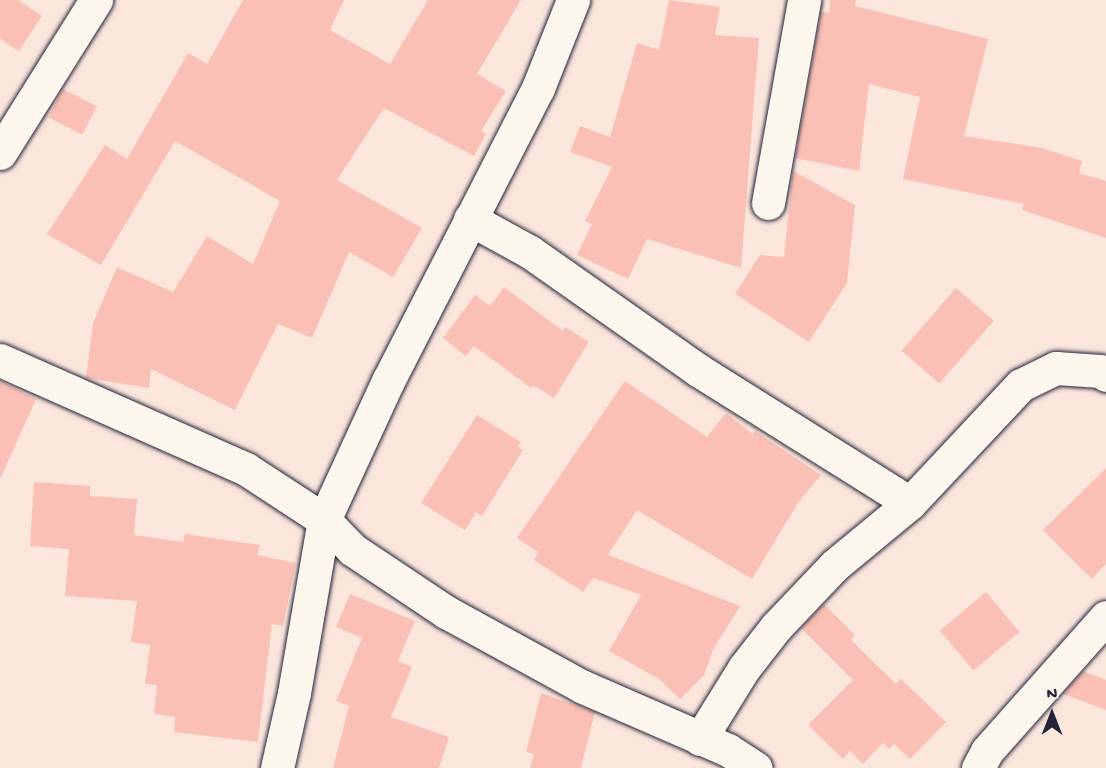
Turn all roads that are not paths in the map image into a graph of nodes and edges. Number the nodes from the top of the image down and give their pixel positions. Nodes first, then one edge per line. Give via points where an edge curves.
1 (96, 0) edge
2 (573, 0) edge
3 (804, 0) edge
4 (0, 153) edge
5 (768, 203) dead end
6 (470, 219) junction
7 (0, 360) edge
8 (1106, 375) edge
9 (910, 503) junction
10 (324, 520) junction
11 (1106, 617) edge
12 (700, 739) junction
13 (277, 768) edge
14 (756, 768) edge
15 (978, 768) edge

1 - 4 street
2 - 6 street via 538,88
3 - 5 street
6 - 9 street via 530,252 698,370
6 - 10 street via 388,381
7 - 10 street via 246,468
8 - 9 street via 1100,371 1056,368 1021,385
9 - 12 street via 835,565 776,627 744,668
10 - 12 street via 353,550 446,612 581,686
10 - 13 street
11 - 15 street via 987,751
12 - 14 street via 728,750

